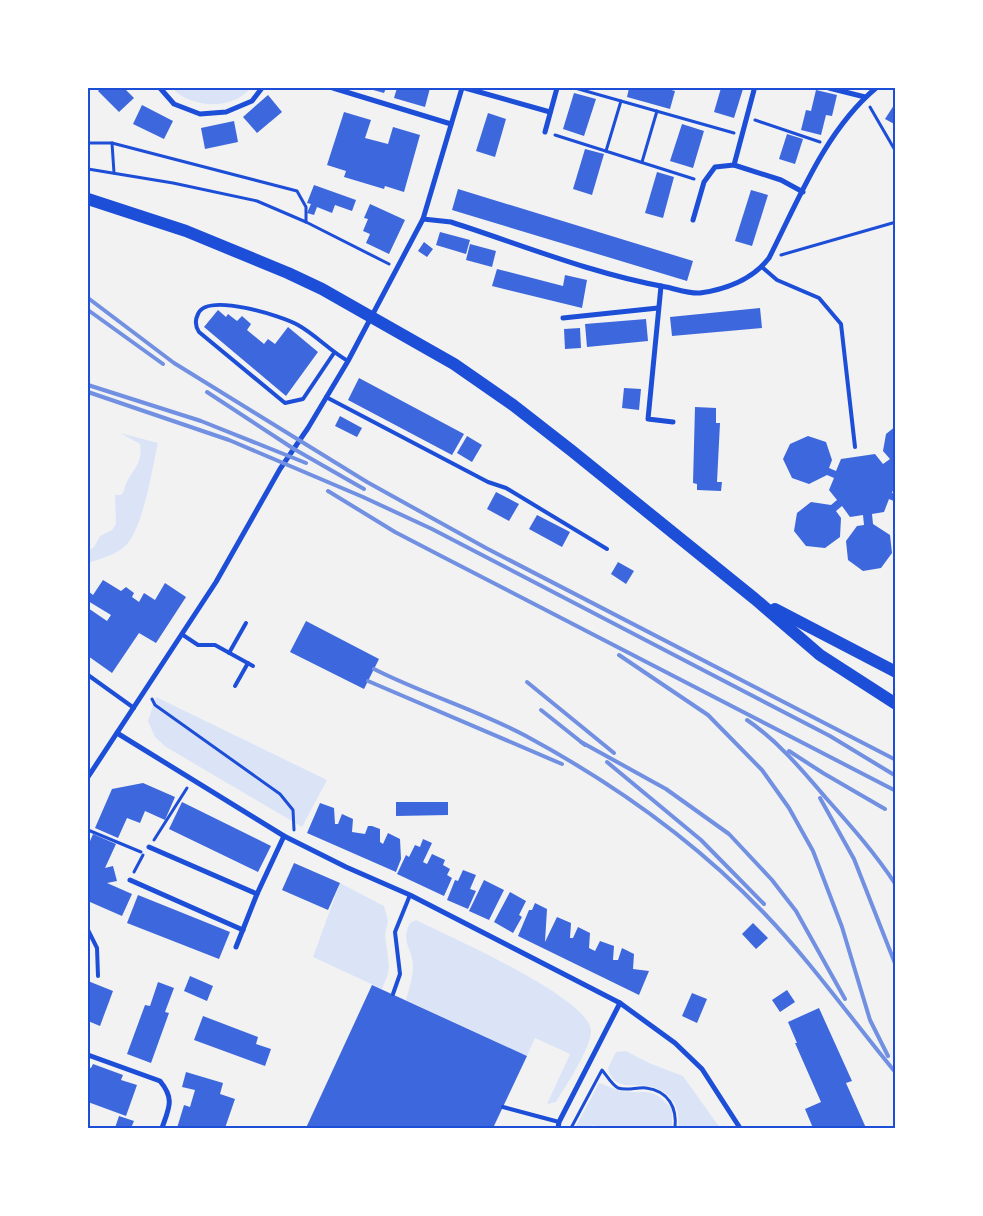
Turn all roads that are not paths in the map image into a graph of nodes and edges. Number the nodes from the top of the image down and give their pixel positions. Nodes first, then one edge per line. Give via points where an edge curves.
1 (160, 88) edge
2 (262, 88) edge
3 (333, 88) edge
4 (463, 88) edge
5 (557, 88) edge
6 (829, 88) edge
7 (876, 88) edge
8 (754, 90) dead end
9 (866, 97) junction
10 (550, 112) junction
11 (451, 124) junction
12 (545, 132) road end
13 (734, 165) junction
14 (803, 192) junction
15 (88, 199) edge
16 (423, 219) junction
17 (693, 220) dead end
18 (762, 267) junction
19 (661, 286) junction
20 (658, 308) junction
21 (563, 318) dead end
22 (334, 353) junction
23 (348, 361) junction
24 (326, 397) junction
25 (674, 422) dead end
26 (855, 447) dead end
27 (607, 549) dead end
28 (755, 599) junction
29 (246, 623) dead end
30 (183, 635) junction
31 (229, 653) junction
32 (248, 663) junction
33 (253, 666) dead end
34 (896, 672) edge
35 (88, 675) edge
36 (235, 686) dead end
37 (896, 704) edge
38 (134, 708) junction
39 (116, 733) junction
40 (88, 777) edge
41 (284, 836) junction
42 (149, 848) road end
43 (130, 880) road end
44 (257, 894) junction
45 (410, 895) junction
46 (88, 930) edge
47 (243, 930) junction
48 (236, 947) dead end
49 (98, 976) dead end
50 (393, 994) dead end
51 (620, 1003) junction
52 (88, 1055) edge
53 (503, 1106) dead end
54 (558, 1122) junction
55 (162, 1128) edge
56 (558, 1128) edge
57 (740, 1128) edge

1 - 2 street via 174,104 200,114 226,112 252,101
3 - 11 street
4 - 10 street
4 - 11 street
5 - 10 street
6 - 9 street
7 - 9 street
8 - 13 street
9 - 14 street via 828,144
10 - 12 street
11 - 16 street
13 - 14 street via 781,180
13 - 17 street via 715,167 704,182
14 - 18 street
15 - 28 main road via 186,231 322,289 410,337 513,405
16 - 19 street via 451,222 628,280
16 - 23 street
18 - 19 street via 744,281 698,293
18 - 26 lane via 777,280 819,298 841,324
19 - 20 street
20 - 21 street
20 - 25 street via 648,419
22 - 22 lane via 300,326 260,312 213,304 199,310 197,316 199,332 285,404 303,399
22 - 23 lane
23 - 24 street
24 - 27 lane via 488,482 506,488
24 - 30 street
28 - 34 main road
28 - 37 main road via 820,655
29 - 31 lane
30 - 31 lane via 198,645 215,645
30 - 38 street
31 - 32 lane
32 - 33 lane
32 - 36 lane
35 - 38 lane
38 - 39 street
39 - 40 street
39 - 41 street
41 - 44 street
41 - 45 street
42 - 44 street
43 - 47 street
44 - 47 street
45 - 50 lane via 395,932 400,974
45 - 51 street
46 - 49 lane via 97,948
47 - 48 street
51 - 54 street
51 - 57 street via 675,1043 702,1069
52 - 55 street via 160,1081 168,1091 170,1104
53 - 54 lane
54 - 56 street

